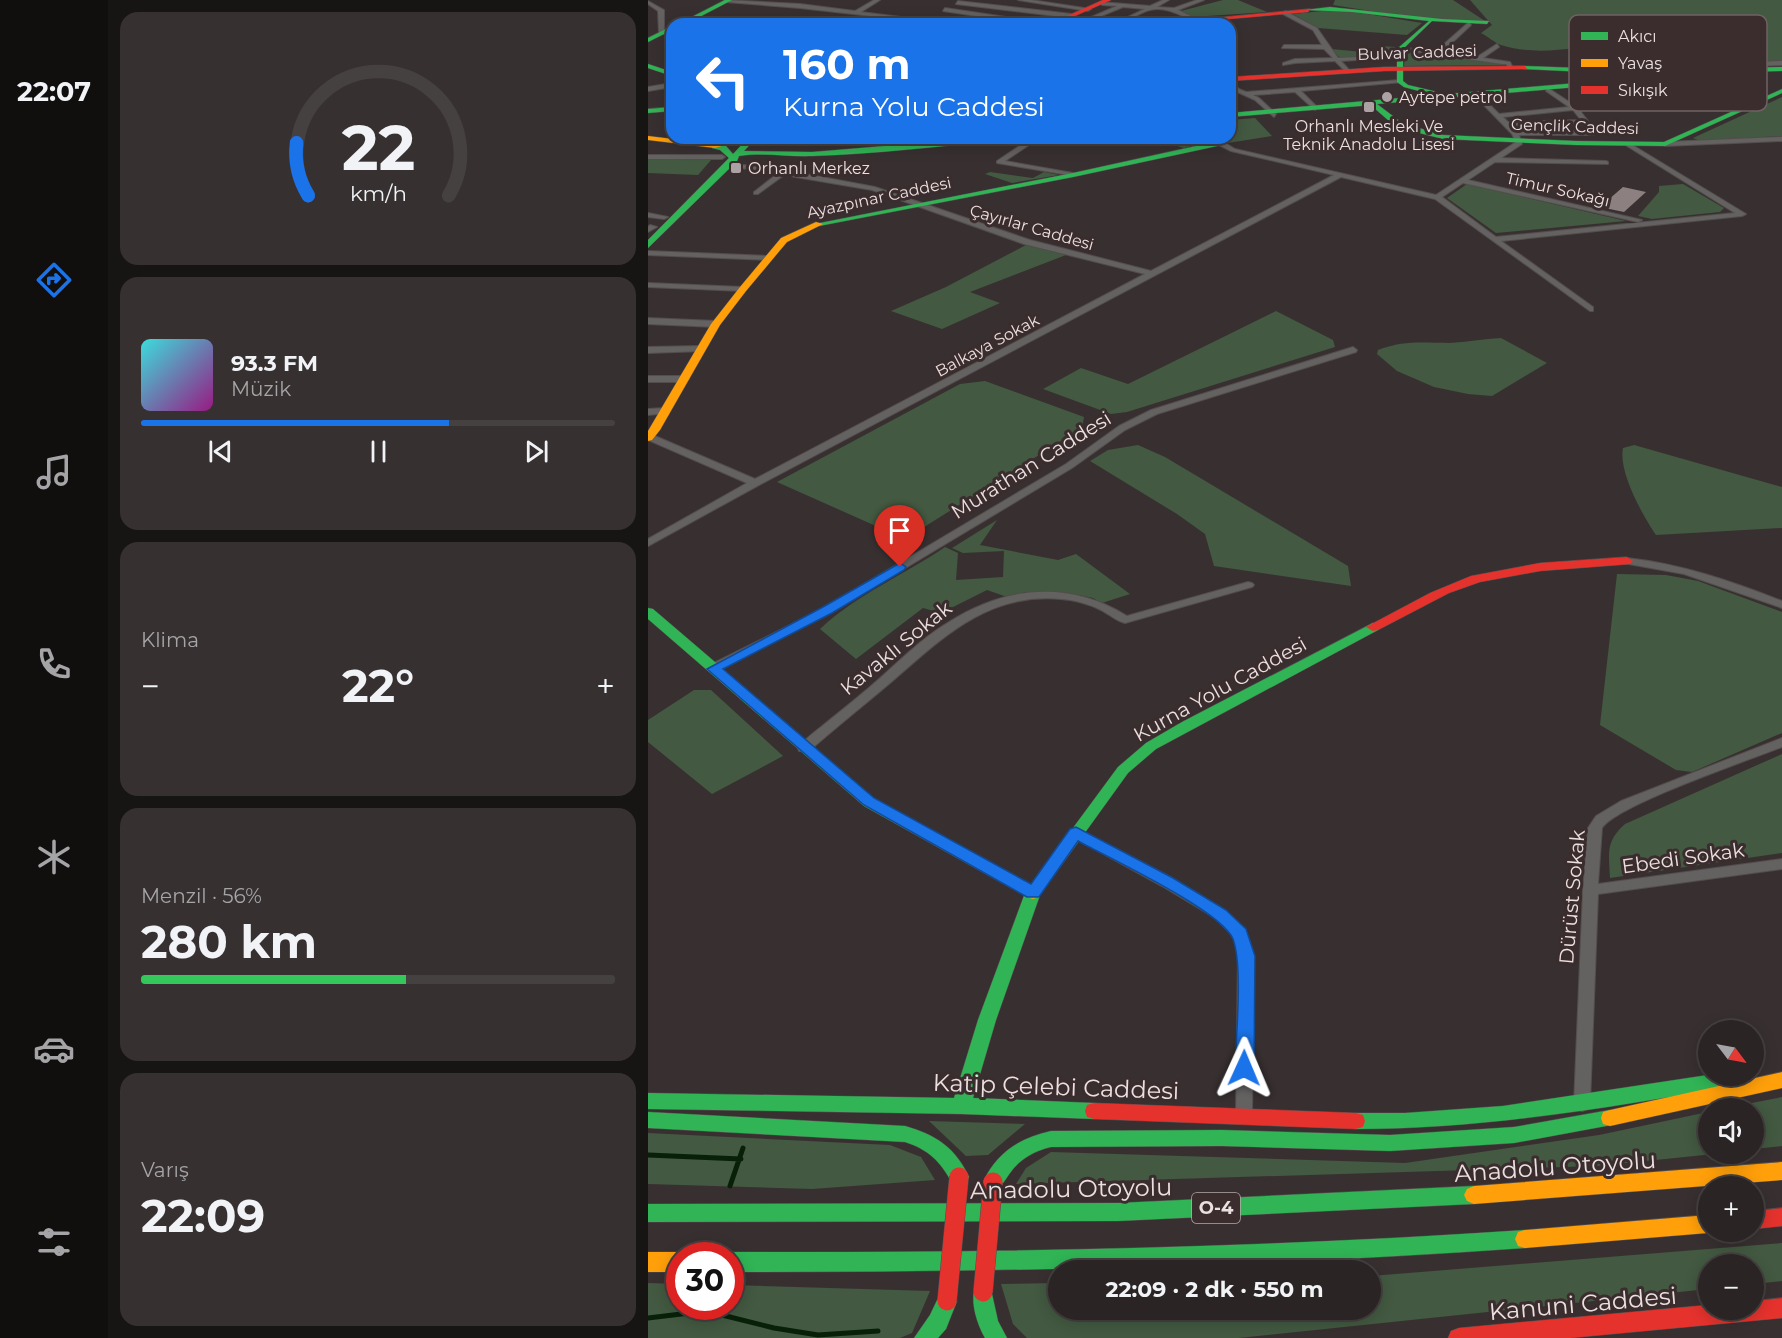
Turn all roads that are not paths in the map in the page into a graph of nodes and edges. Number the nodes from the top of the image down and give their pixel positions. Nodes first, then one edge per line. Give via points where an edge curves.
1 (878, 0) edge
2 (1020, 0) edge
3 (1167, 0) edge
4 (1202, 0) edge
5 (727, 1) edge
6 (1040, 1) edge
7 (1104, 1) edge
8 (648, 2) edge
9 (958, 3) dead end
10 (1122, 5) junction
11 (1325, 5) edge
12 (1088, 9) junction
13 (1150, 9) junction
14 (945, 10) dead end
15 (1024, 10) junction
16 (857, 12) junction
17 (1285, 13) junction
18 (693, 18) edge
19 (904, 18) edge
20 (1001, 18) joint
21 (1065, 18) edge
22 (1077, 18) edge
23 (1081, 18) edge
24 (1130, 18) edge
25 (1179, 18) edge
26 (1183, 18) edge
27 (1199, 18) edge
28 (1430, 22) junction
29 (1487, 22) dead end
30 (1469, 24) junction
31 (662, 35) edge
32 (1497, 46) dead end
33 (1284, 47) dead end
34 (1326, 47) junction
35 (1436, 54) junction
36 (1478, 59) junction
37 (648, 60) edge
38 (1400, 64) junction
39 (1335, 65) junction
40 (1782, 65) edge
41 (648, 66) edge
42 (666, 66) edge
43 (1767, 66) edge
44 (1767, 67) edge
45 (1511, 68) junction
46 (1290, 69) junction
47 (1569, 70) edge
48 (666, 72) edge
49 (1262, 76) junction
50 (1236, 80) edge
51 (1569, 85) edge
52 (666, 86) edge
53 (1236, 86) edge
54 (1348, 86) junction
55 (1315, 88) junction
56 (1569, 88) edge
57 (648, 89) edge
58 (1296, 90) junction
59 (1548, 90) junction
60 (1276, 91) junction
61 (1782, 91) edge
62 (1244, 93) junction
63 (1444, 96) junction
64 (1479, 97) junction
65 (1767, 98) edge
66 (1569, 104) edge
67 (1375, 106) junction
68 (1315, 108) junction
69 (1569, 109) edge
70 (666, 110) edge
71 (648, 111) edge
72 (1577, 111) edge
73 (1738, 111) edge
74 (1273, 113) junction
75 (1236, 116) edge
76 (1498, 116) junction
77 (1586, 122) junction
78 (1506, 124) junction
79 (666, 137) edge
80 (1517, 137) junction
81 (648, 138) edge
82 (1599, 139) junction
83 (1782, 139) edge
84 (708, 144) edge
85 (894, 144) edge
86 (908, 144) edge
87 (911, 144) edge
88 (1027, 144) edge
89 (1203, 144) edge
90 (1222, 144) edge
91 (1665, 144) junction
92 (898, 145) junction
93 (1629, 145) junction
94 (738, 149) edge
95 (648, 157) edge
96 (1494, 160) junction
97 (1606, 163) dead end
98 (784, 171) junction
99 (1341, 174) junction
100 (1073, 175) junction
101 (1462, 181) junction
102 (756, 193) dead end
103 (1437, 197) junction
104 (919, 205) junction
105 (1648, 223) junction
106 (649, 226) edge
107 (1494, 239) junction
108 (648, 245) edge
109 (648, 253) edge
110 (767, 258) junction
111 (1153, 274) junction
112 (648, 285) edge
113 (743, 289) junction
114 (1590, 309) dead end
115 (648, 321) edge
116 (716, 324) junction
117 (700, 349) junction
118 (648, 350) edge
119 (1353, 350) dead end
120 (648, 379) edge
121 (685, 379) junction
122 (665, 411) junction
123 (648, 412) edge
124 (649, 437) edge
125 (755, 483) junction
126 (648, 543) edge
127 (1627, 561) joint
128 (1248, 585) dead end
129 (1782, 605) edge
130 (648, 612) edge
131 (714, 669) junction
132 (1782, 742) edge
133 (804, 748) junction
134 (1076, 833) junction
135 (1782, 864) edge
136 (1590, 890) junction
137 (1033, 893) junction
138 (1782, 1070) edge
139 (1764, 1073) edge
140 (1782, 1080) edge
141 (1698, 1084) edge
142 (648, 1101) edge
143 (1582, 1104) junction
144 (961, 1106) junction
145 (1244, 1115) junction
146 (648, 1120) edge
147 (1782, 1171) edge
148 (648, 1213) edge
149 (1782, 1217) edge
150 (1764, 1219) edge
151 (1698, 1225) edge
152 (648, 1262) edge
153 (666, 1262) edge
154 (744, 1262) edge
155 (1782, 1308) edge
156 (925, 1338) edge
157 (996, 1338) edge
158 (1459, 1338) edge

1 - 16 street
2 - 6 street
3 - 13 street
4 - 26 street
5 - 16 street
5 - 18 main road
6 - 12 street
6 - 15 street
7 - 10 street
7 - 12 main road
8 - 31 street via 661,10
9 - 15 street
10 - 13 street
10 - 23 street
11 - 17 main road
11 - 28 main road
12 - 22 main road
13 - 24 street
13 - 25 street
14 - 20 street
15 - 20 street
15 - 21 street
16 - 19 street
17 - 27 main road
17 - 34 street via 1315,29
28 - 30 main road
28 - 38 main road
29 - 30 main road
30 - 35 street
32 - 36 street
33 - 34 street
34 - 39 street
35 - 36 street
35 - 38 street
36 - 45 street via 1508,63
37 - 42 main road
38 - 39 street
38 - 39 main road, Bulvar Caddesi via 1347,71
38 - 45 main road, Bulvar Caddesi
38 - 54 street
38 - 63 main road via 1406,86
39 - 46 main road, Bulvar Caddesi
39 - 54 street
40 - 43 street
40 - 44 main road
41 - 48 main road
45 - 47 main road, Bulvar Caddesi
46 - 49 main road, Bulvar Caddesi
46 - 55 street
49 - 50 main road, Bulvar Caddesi
49 - 60 street
51 - 63 main road
52 - 57 street
53 - 62 street
54 - 55 street
55 - 58 street
56 - 59 main road
58 - 60 street
58 - 68 street
59 - 64 main road
59 - 66 street
60 - 62 street
61 - 65 main road
62 - 74 street
63 - 68 main road
64 - 67 main road
64 - 76 street
67 - 74 main road
67 - 80 main road, Gençlik Caddesi via 1399,125 1430,135
68 - 74 main road
69 - 76 street
70 - 71 main road
72 - 77 street
73 - 91 main road
74 - 75 main road
76 - 78 street
77 - 78 street
77 - 82 street
78 - 80 street
79 - 81 main road
80 - 82 main road, Gençlik Caddesi
80 - 96 street via 1520,143
82 - 93 main road, Gençlik Caddesi
83 - 91 street, Gençlik Caddesi
84 - 94 main road
85 - 92 street
86 - 92 main road
87 - 94 main road via 816,154
88 - 100 street via 999,162
89 - 100 main road, Ayazpınar Caddesi
90 - 99 street via 1233,150
91 - 93 main road, Gençlik Caddesi
92 - 94 main road via 800,152 750,145
93 - 105 street via 1742,214
94 - 95 street, Çayırlar Caddesi
94 - 98 street, Çayırlar Caddesi
94 - 106 main road via 664,217
94 - 108 main road
96 - 97 street
96 - 101 street
98 - 102 street
98 - 104 street, Çayırlar Caddesi via 873,188
99 - 103 street
99 - 111 street, Balkaya Sokak
100 - 104 main road, Ayazpınar Caddesi
101 - 103 street
101 - 105 street, Timur Sokağı
103 - 107 street
104 - 110 main road, Ayazpınar Caddesi via 809,227 784,240
104 - 111 street, Çayırlar Caddesi via 1027,242
105 - 107 street
107 - 114 street
109 - 110 street
110 - 113 main road, Ayazpınar Caddesi
111 - 125 street, Balkaya Sokak
112 - 113 street
113 - 116 main road, Ayazpınar Caddesi
115 - 116 street
116 - 117 main road, Ayazpınar Caddesi
117 - 118 street
117 - 121 main road, Ayazpınar Caddesi
119 - 131 street, Murathan Caddesi via 1154,412 828,610
120 - 121 street
121 - 122 main road, Ayazpınar Caddesi
122 - 123 street
122 - 124 main road, Ayazpınar Caddesi
124 - 125 street
125 - 126 street, Balkaya Sokak
127 - 129 street via 1690,572
127 - 134 main road, Kurna Yolu Caddesi via 1513,570 1465,583 1425,600 1150,746 1123,770
128 - 133 street, Kavaklı Sokak via 1125,620 1094,602 1052,595 1024,596 985,607 950,626
130 - 131 main road
131 - 133 main road
132 - 136 street, Dürüst Sokak via 1610,812 1595,828
133 - 137 main road via 869,802
134 - 137 main road, Kurna Yolu Caddesi
134 - 145 street via 1207,905 1240,934 1246,956
135 - 136 street, Ebedi Sokak
136 - 143 street, Dürüst Sokak
137 - 144 main road, Kurna Yolu Caddesi
138 - 139 main road
140 - 157 main road, bridge via 1657,1109 1514,1135 1390,1143 1064,1138 1022,1146 1004,1161 993,1182 983,1292 985,1312
141 - 143 main road, Katip Çelebi Caddesi
142 - 144 main road, Katip Çelebi Caddesi
143 - 145 main road, Katip Çelebi Caddesi via 1439,1121
144 - 145 main road, Katip Çelebi Caddesi
146 - 156 main road, bridge via 905,1134 940,1147 951,1158 959,1177 947,1301
147 - 148 main road, Anadolu Otoyolu / O-4 via 1427,1198 1118,1212
149 - 150 main road
151 - 154 main road via 1405,1247 1112,1259
152 - 153 main road
155 - 158 main road, Kanuni Caddesi

